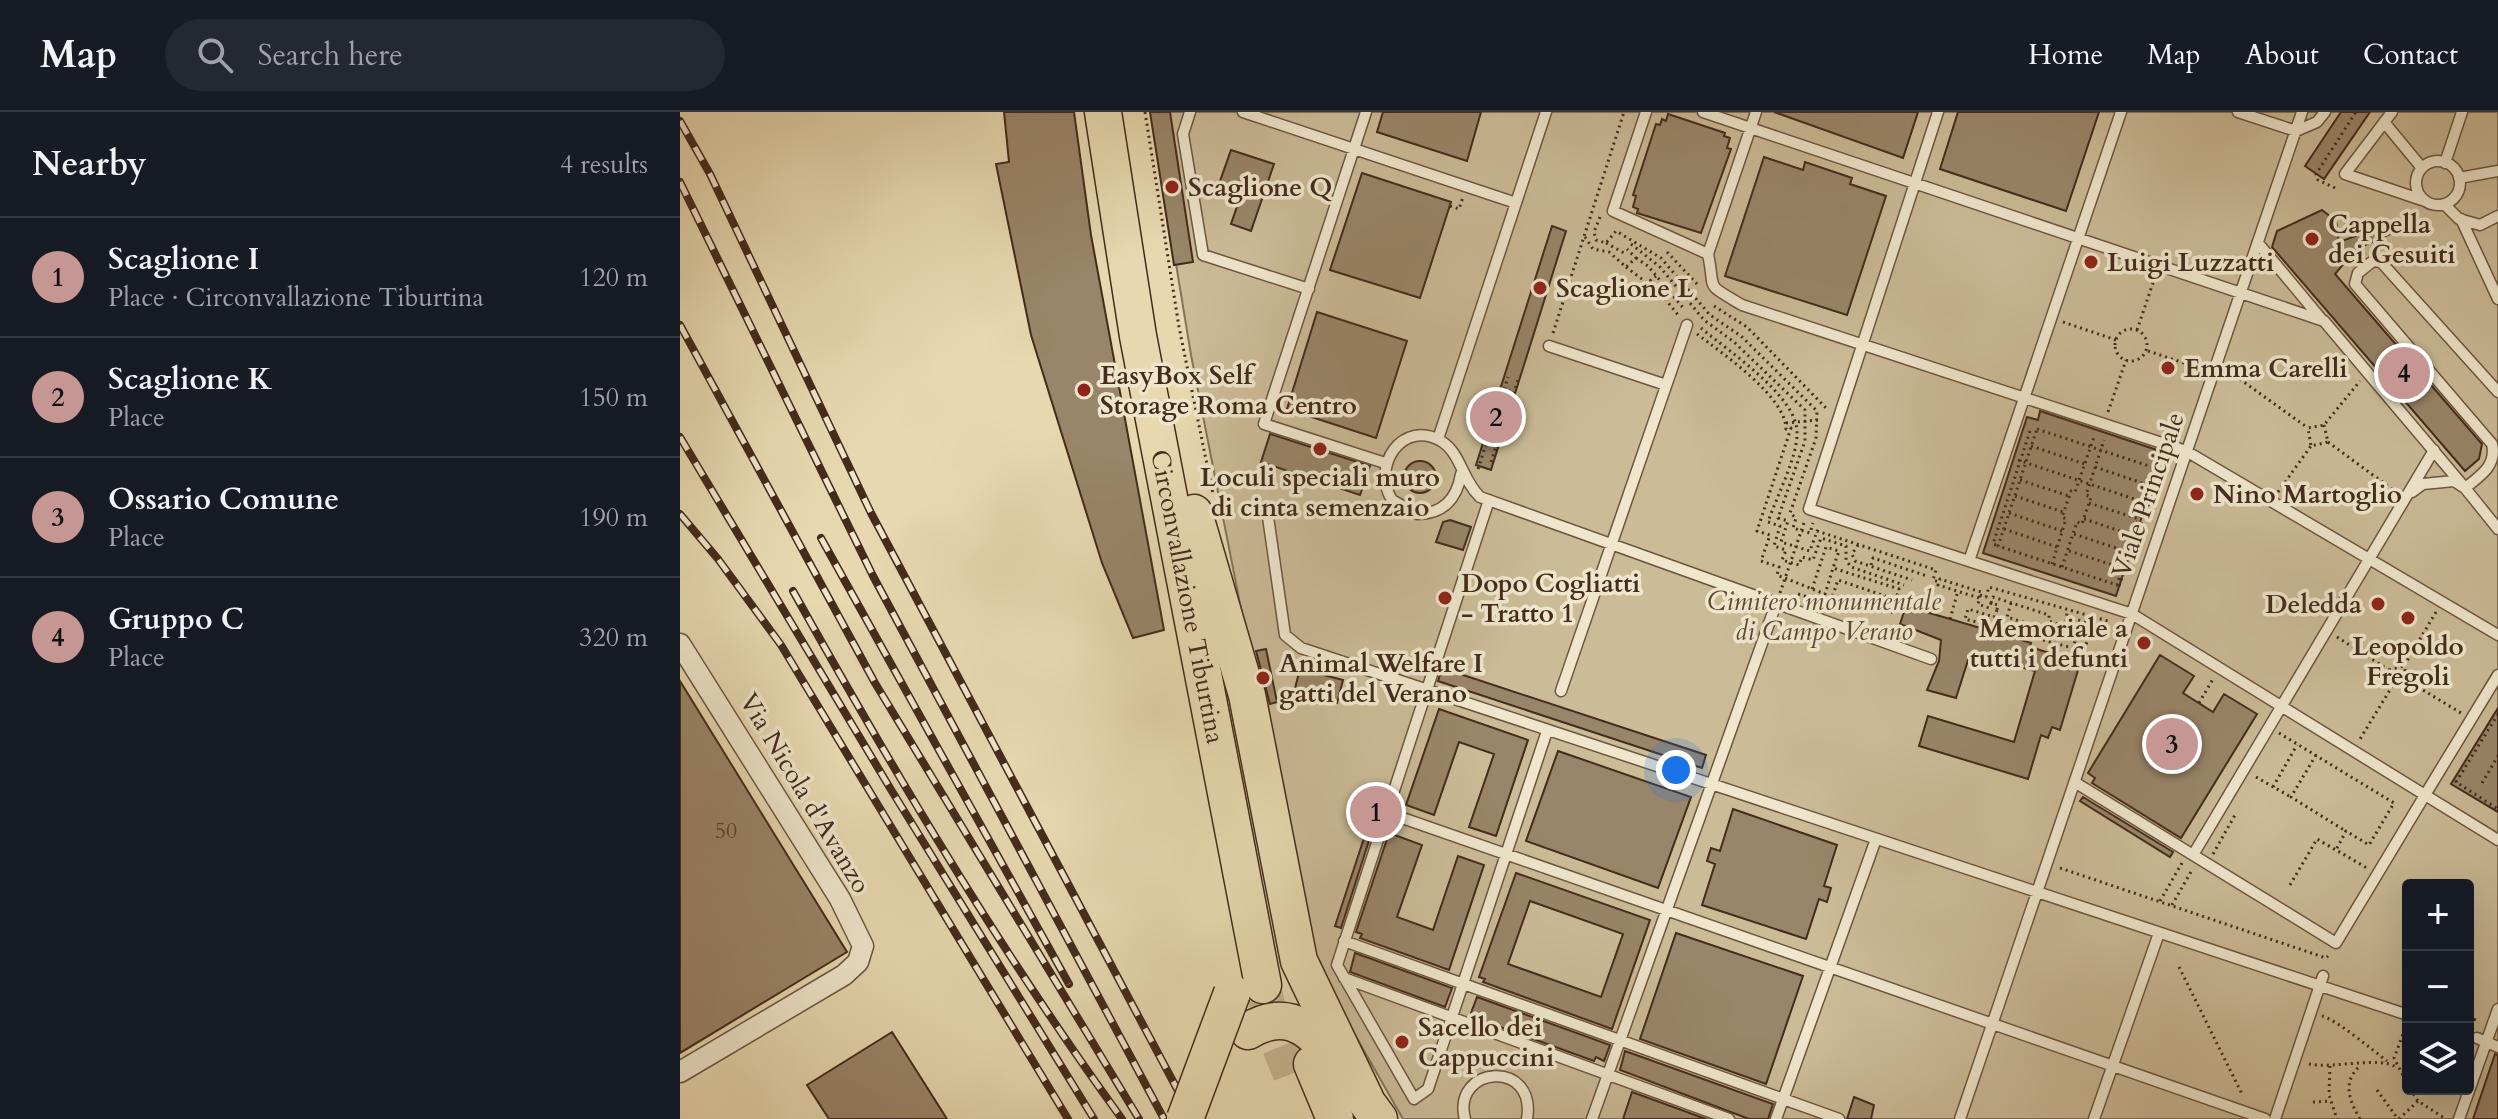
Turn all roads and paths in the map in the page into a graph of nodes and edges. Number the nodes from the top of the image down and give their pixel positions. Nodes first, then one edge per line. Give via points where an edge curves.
1 (1082, 112) edge
2 (1103, 112) edge
3 (1124, 112) edge
4 (1190, 112) edge
5 (1243, 112) edge
6 (1366, 112) edge
7 (1546, 112) edge
8 (1624, 112) edge
9 (1646, 112) edge
10 (1703, 112) edge
11 (1756, 112) edge
12 (1938, 112) edge
13 (2121, 112) edge
14 (2238, 112) edge
15 (2302, 112) edge
16 (2325, 112) edge
17 (2356, 112) edge
18 (2392, 112) edge
19 (2462, 112) edge
20 (2384, 122) junction
21 (1751, 128) junction
22 (2296, 131) junction
23 (1355, 149) junction
24 (2445, 163) junction
25 (2422, 168) junction
26 (2498, 171) edge
27 (2459, 178) junction
28 (1916, 181) junction
29 (2335, 188) dead end
30 (2425, 201) junction
31 (1516, 203) junction
32 (2444, 204) junction
33 (2498, 216) edge
34 (2461, 219) junction
35 (1585, 233) junction
36 (2078, 239) junction
37 (1606, 243) dead end
38 (2258, 243) junction
39 (1627, 249) junction
40 (1647, 249) dead end
41 (1708, 254) junction
42 (1636, 258) junction
43 (1626, 267) junction
44 (1656, 276) junction
45 (1650, 280) junction
46 (2152, 284) dead end
47 (1654, 285) dead end
48 (1309, 289) junction
49 (2240, 296) junction
50 (2498, 299) edge
51 (1557, 318) dead end
52 (1690, 320) junction
53 (2324, 321) junction
54 (2067, 324) dead end
55 (2137, 330) junction
56 (2116, 340) junction
57 (1863, 344) junction
58 (1549, 346) dead end
59 (2147, 350) junction
60 (2126, 360) junction
61 (2195, 366) dead end
62 (2235, 376) dead end
63 (1508, 377) dead end
64 (1518, 380) dead end
65 (1666, 385) junction
66 (2356, 385) dead end
67 (1510, 387) junction
68 (2498, 392) edge
69 (2024, 399) junction
70 (2110, 407) dead end
71 (1818, 420) junction
72 (1795, 421) junction
73 (1806, 421) junction
74 (1786, 423) dead end
75 (2324, 425) junction
76 (2031, 428) dead end
77 (2308, 428) junction
78 (2095, 433) dead end
79 (2105, 436) dead end
80 (1438, 439) junction
81 (2328, 442) junction
82 (2028, 445) junction
83 (2311, 446) junction
84 (2090, 447) junction
85 (2434, 450) junction
86 (2101, 451) junction
87 (2186, 451) junction
88 (2005, 456) junction
89 (1491, 462) dead end
90 (2023, 462) junction
91 (1385, 463) junction
92 (2085, 464) junction
93 (1479, 466) dead end
94 (2095, 467) junction
95 (2157, 469) dead end
96 (1461, 474) junction
97 (2017, 479) junction
98 (2079, 480) junction
99 (2090, 484) junction
100 (2284, 484) dead end
101 (2152, 486) junction
102 (2387, 486) dead end
103 (2465, 488) junction
104 (2012, 495) junction
105 (2069, 496) junction
106 (2407, 496) junction
107 (1484, 499) junction
108 (1452, 500) junction
109 (2089, 503) junction
110 (2146, 503) junction
111 (2157, 506) dead end
112 (1267, 510) dead end
113 (2007, 512) junction
114 (2063, 512) junction
115 (2084, 519) junction
116 (2141, 520) junction
117 (1802, 528) junction
118 (2001, 529) junction
119 (2498, 529) edge
120 (2062, 531) junction
121 (2073, 534) junction
122 (2135, 536) junction
123 (2145, 539) dead end
124 (1611, 545) junction
125 (1858, 545) junction
126 (1996, 545) dead end
127 (1796, 546) junction
128 (2057, 547) junction
129 (1896, 549) dead end
130 (2068, 550) junction
131 (2130, 553) junction
132 (2370, 559) junction
133 (1969, 561) junction
134 (1791, 562) junction
135 (1835, 562) junction
136 (1846, 562) junction
137 (2057, 565) junction
138 (1870, 566) junction
139 (1833, 568) dead end
140 (2125, 569) junction
141 (2054, 574) dead end
142 (1927, 576) dead end
143 (1912, 580) dead end
144 (2123, 584) dead end
145 (1904, 585) dead end
146 (1185, 586) junction
147 (1959, 589) junction
148 (1812, 590) dead end
149 (1795, 593) dead end
150 (1980, 596) junction
151 (1778, 598) junction
152 (2442, 602) junction
153 (1991, 603) junction
154 (2011, 603) junction
155 (1997, 610) junction
156 (1889, 611) dead end
157 (2067, 612) junction
158 (2008, 614) junction
159 (2132, 614) junction
160 (1950, 619) dead end
161 (2108, 620) dead end
162 (2102, 621) junction
163 (2095, 625) junction
164 (2090, 631) junction
165 (2326, 631) junction
166 (2498, 635) edge
167 (680, 644) edge
168 (2073, 648) junction
169 (1931, 659) dead end
170 (2404, 666) junction
171 (2389, 670) junction
172 (2498, 675) edge
173 (2408, 681) junction
174 (2210, 685) dead end
175 (2393, 685) junction
176 (1561, 691) dead end
177 (1427, 692) junction
178 (2199, 703) dead end
179 (2281, 708) junction
180 (2498, 714) edge
181 (2471, 719) junction
182 (2269, 727) junction
183 (1547, 731) junction
184 (1190, 737) junction
185 (2298, 744) junction
186 (2353, 751) junction
187 (2316, 755) junction
188 (2498, 756) edge
189 (2244, 770) junction
190 (2076, 783) junction
191 (2482, 783) dead end
192 (1712, 785) junction
193 (2273, 787) junction
194 (2425, 795) junction
195 (2291, 797) junction
196 (2242, 803) dead end
197 (2498, 809) edge
198 (1388, 813) junction
199 (2346, 831) junction
200 (1876, 839) junction
201 (2498, 840) edge
202 (2336, 850) junction
203 (1506, 852) junction
204 (2224, 860) dead end
205 (2190, 861) junction
206 (2060, 868) dead end
207 (2377, 874) junction
208 (2290, 885) dead end
209 (2039, 893) junction
210 (2160, 901) junction
211 (2172, 905) junction
212 (1666, 909) junction
213 (2159, 933) junction
214 (1344, 941) junction
215 (2336, 943) junction
216 (2179, 967) dead end
217 (1829, 968) junction
218 (1344, 978) junction
219 (2322, 981) junction
220 (1263, 983) junction
221 (1463, 983) junction
222 (2498, 1009) edge
223 (2311, 1012) junction
224 (2402, 1013) edge
225 (1451, 1017) junction
226 (2474, 1021) edge
227 (2478, 1022) dead end
228 (2408, 1023) edge
229 (1994, 1024) junction
230 (2476, 1038) edge
231 (1621, 1041) junction
232 (2498, 1047) edge
233 (2301, 1061) dead end
234 (2390, 1063) junction
235 (2114, 1065) junction
236 (2330, 1066) junction
237 (2361, 1066) junction
238 (2396, 1067) junction
239 (680, 1072) edge
240 (1609, 1074) junction
241 (2402, 1076) edge
242 (2235, 1078) dead end
243 (2377, 1090) dead end
244 (2414, 1095) edge
245 (1783, 1099) junction
246 (2330, 1101) junction
247 (2418, 1101) junction
248 (2313, 1102) dead end
249 (1372, 1108) edge
250 (1461, 1117) edge
251 (1187, 1119) edge
252 (1310, 1119) edge
253 (1335, 1119) edge
254 (1527, 1119) edge
255 (1592, 1119) edge
256 (1729, 1119) edge
257 (1776, 1119) edge
258 (1839, 1119) edge
259 (1960, 1119) edge
260 (2094, 1119) edge
261 (2265, 1119) edge
262 (2275, 1119) edge
263 (2337, 1119) edge
264 (2360, 1119) edge
265 (2398, 1119) edge
266 (2446, 1119) edge
267 (2459, 1119) edge

1 - 184 highway, Circonvallazione Tiburtina
2 - 146 highway, Circonvallazione Tiburtina via 1128,280
3 - 220 highway, Circonvallazione Tiburtina via 1194,513 1247,695
4 - 48 lane via 1183,134 1203,255
5 - 23 lane
6 - 23 lane
7 - 31 lane
8 - 35 path
9 - 41 lane via 1613,211
10 - 21 lane
11 - 21 lane
12 - 28 lane
13 - 36 lane
14 - 22 lane
15 - 22 lane, Viale Principale
16 - 22 lane
17 - 29 path via 2316,174
18 - 20 lane
19 - 24 lane
20 - 25 lane
20 - 30 lane via 2345,174
21 - 28 lane
21 - 41 lane
22 - 38 lane, Viale Principale
23 - 31 lane
23 - 48 lane
24 - 25 lane
24 - 27 lane
25 - 30 lane via 2416,185
26 - 27 lane
27 - 32 lane via 2458,191
28 - 36 lane
28 - 57 lane
30 - 32 lane
31 - 80 lane
32 - 34 lane
33 - 34 lane via 2480,225
34 - 50 lane
35 - 43 path via 1591,247 1609,252
35 - 51 path
36 - 49 lane
36 - 69 lane
37 - 39 path via 1624,253
38 - 49 lane, Viale Principale
38 - 53 lane
39 - 42 path
39 - 73 path via 1632,242 1660,267 1704,320 1805,410
40 - 71 path via 1674,271 1710,315 1741,336 1815,408
41 - 57 lane via 1712,285 1742,305
42 - 43 path
42 - 44 path
43 - 45 path via 1647,283
44 - 45 path
44 - 52 path
45 - 47 path
46 - 55 path
48 - 91 lane via 1264,424
49 - 53 lane
49 - 87 lane, Viale Principale
52 - 65 lane
52 - 72 path via 1732,351 1792,409
53 - 85 lane
54 - 56 path
55 - 56 path via 2122,331
55 - 59 path via 2145,337
56 - 60 path via 2117,354
57 - 69 lane
57 - 133 lane via 1809,509
58 - 65 lane
59 - 60 path via 2140,359
59 - 61 path
60 - 70 path
62 - 77 path
63 - 67 path
64 - 67 path
65 - 124 lane
66 - 75 path
67 - 89 path
67 - 93 path
68 - 103 lane via 2381,262 2373,261 2358,273 2355,284 2492,444 2491,463
69 - 87 lane
69 - 88 lane
71 - 73 path
71 - 117 path via 1790,513 1796,518 1793,528
72 - 73 path
72 - 74 path
72 - 134 path via 1796,438 1768,522 1780,526 1774,546 1786,550 1782,560
73 - 127 path via 1805,441 1778,518 1788,521 1781,542
75 - 77 path
75 - 81 path
76 - 82 path
77 - 83 path
78 - 84 path
79 - 86 path
80 - 91 lane via 1406,439
80 - 96 lane via 1454,453
81 - 83 path
81 - 102 path
82 - 84 path via 2037,429
82 - 90 path
82 - 92 path
83 - 100 path
84 - 86 path
84 - 92 path
85 - 103 lane
85 - 106 lane
86 - 94 path
86 - 101 path via 2155,468
87 - 132 lane
87 - 159 lane, Viale Principale
88 - 90 path
88 - 133 lane
90 - 97 path
90 - 98 path
91 - 108 lane via 1384,482 1399,506 1427,514
92 - 98 path
94 - 99 path
94 - 101 path
95 - 101 path
96 - 107 lane
96 - 108 lane
97 - 104 path
97 - 105 path
98 - 99 path
98 - 105 path
99 - 109 path
99 - 110 path
101 - 110 path
103 - 106 lane via 2454,481 2438,481
103 - 119 lane
104 - 113 path
104 - 114 path
105 - 114 path
106 - 132 lane
107 - 108 lane
107 - 124 lane
107 - 177 lane
109 - 115 path
109 - 116 path
110 - 111 path
110 - 116 path
112 - 177 lane via 1285,635 1301,648
113 - 118 path
113 - 120 path
114 - 120 path
115 - 121 path
115 - 122 path
116 - 122 path
117 - 127 path
117 - 129 path via 1810,533 1813,523
118 - 126 path
118 - 128 path
118 - 137 path via 1998,546
120 - 128 path
121 - 130 path
121 - 131 path
122 - 123 path
122 - 131 path
124 - 151 lane
124 - 176 lane
125 - 127 path via 1817,531 1810,551
125 - 138 path via 1852,558
125 - 147 path via 1936,570 1933,580
127 - 134 path
128 - 137 path
130 - 137 path
130 - 140 path
131 - 140 path
132 - 152 lane
132 - 165 lane
133 - 159 lane
134 - 136 path via 1813,560 1821,538 1846,546
134 - 151 path
135 - 136 path
135 - 139 path
135 - 148 path via 1839,551 1826,547
136 - 145 path
137 - 140 path via 2117,585
137 - 141 path
138 - 142 path via 1873,558
138 - 143 path
140 - 144 path
146 - 184 highway
146 - 220 highway, Circonvallazione Tiburtina
147 - 150 path
147 - 160 path
149 - 156 path via 1830,604 1838,580 1885,596 1881,608
150 - 153 path via 1979,605 1989,608
150 - 157 path via 1986,597 1989,587
151 - 169 lane
151 - 192 lane
152 - 166 lane
152 - 170 path
153 - 154 path via 1993,597
153 - 155 path via 1998,605
154 - 157 path via 2049,615 2049,621 2060,625 2067,621
154 - 158 path
155 - 158 path
155 - 168 path via 1994,617 1968,609 1965,619
157 - 162 path
158 - 163 path via 2061,633 2071,629 2075,619
159 - 179 lane
159 - 190 lane, Viale Principale
161 - 162 path
162 - 163 path via 2100,627
163 - 164 path
164 - 168 path via 2083,651
164 - 168 path via 2079,628
165 - 171 path
165 - 179 lane
167 - 239 street, Via Nicola d'Avanzo via 861,936 863,952 850,971
170 - 171 path
170 - 173 path
171 - 175 path
172 - 181 lane
173 - 175 path
173 - 181 path
174 - 178 path
175 - 186 path
177 - 183 lane
177 - 198 lane
179 - 182 lane
179 - 186 lane
180 - 197 path via 2456,782
181 - 194 lane
182 - 185 path
182 - 189 lane
183 - 192 lane
183 - 203 lane
184 - 220 highway via 1230,934
185 - 187 path
185 - 193 path
186 - 194 lane
187 - 195 path
187 - 199 path via 2394,803 2369,845
188 - 191 path
189 - 193 path
189 - 205 lane
190 - 205 lane
190 - 209 lane, Viale Principale
192 - 200 lane
192 - 212 lane
193 - 195 path
194 - 201 lane
194 - 207 lane
195 - 199 path
196 - 204 path via 2213,854
198 - 203 lane
198 - 214 lane
199 - 202 path
200 - 209 lane
200 - 217 lane
202 - 207 path
202 - 208 path via 2317,839
203 - 212 lane
203 - 221 lane
205 - 210 path
205 - 211 path
205 - 215 lane
206 - 210 path
207 - 215 lane
209 - 213 lane
209 - 229 lane, Viale Principale
210 - 211 path
211 - 215 path via 2326,958
212 - 217 lane
212 - 231 lane
213 - 219 lane
213 - 235 lane
214 - 218 lane via 1337,965
214 - 221 lane
216 - 242 path
217 - 229 lane
217 - 245 lane
218 - 225 lane
218 - 225 lane via 1414,1099 1428,1089
219 - 223 lane
219 - 224 lane
220 - 249 highway
220 - 251 highway, bridge
221 - 225 lane
221 - 231 lane
222 - 230 lane
223 - 234 path via 2335,1020
223 - 262 lane
225 - 240 lane
226 - 227 path
228 - 238 path via 2394,1054
229 - 235 lane
229 - 259 lane, Viale Principale
230 - 232 lane
230 - 267 lane
231 - 240 lane
231 - 245 lane
233 - 236 path
234 - 237 path
234 - 238 path
235 - 260 lane
235 - 261 lane
236 - 237 path
236 - 246 path
237 - 264 path via 2348,1085
238 - 241 path
240 - 255 lane
240 - 256 lane
243 - 265 path
244 - 247 path
245 - 257 lane
245 - 258 lane
246 - 248 path
246 - 263 path
247 - 265 path
247 - 266 path
249 - 251 highway via 1312,1032 1274,1022 1248,1031 1229,1051
250 - 254 lane via 1473,1085 1501,1075 1527,1095
252 - 253 highway via 1302,1069

